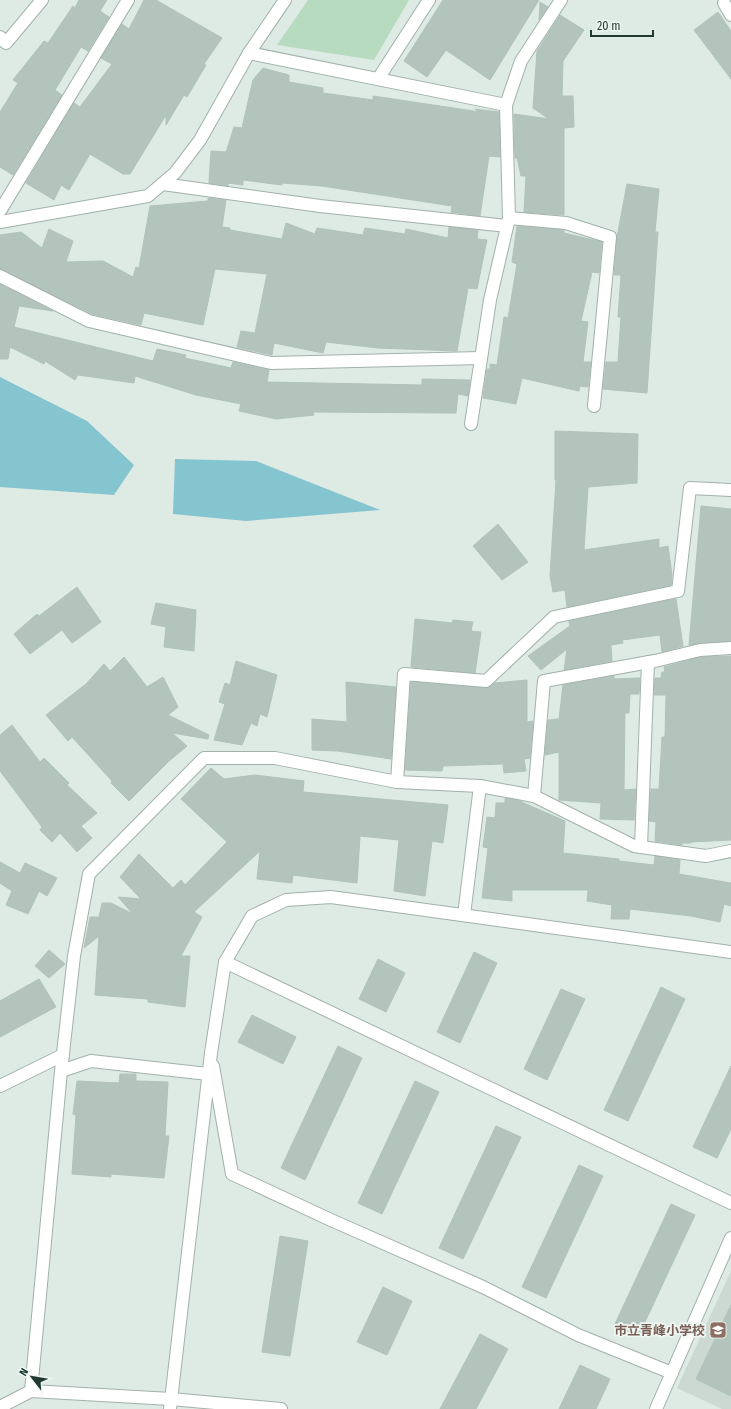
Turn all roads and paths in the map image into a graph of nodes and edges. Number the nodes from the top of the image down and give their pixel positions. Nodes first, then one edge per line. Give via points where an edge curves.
1 (42, 0) edge
2 (128, 0) edge
3 (285, 0) edge
4 (429, 0) edge
5 (561, 0) edge
6 (724, 3) dead end
7 (731, 15) edge
8 (0, 37) edge
9 (249, 53) junction
10 (378, 79) junction
11 (506, 105) junction
12 (163, 184) junction
13 (0, 210) edge
14 (0, 222) edge
15 (508, 222) junction
16 (0, 276) edge
17 (481, 358) junction
18 (594, 406) dead end
19 (471, 424) dead end
20 (731, 490) edge
21 (731, 648) edge
22 (648, 662) junction
23 (397, 782) junction
24 (480, 786) junction
25 (534, 796) junction
26 (641, 847) junction
27 (731, 851) edge
28 (464, 915) junction
29 (731, 952) edge
30 (225, 962) junction
31 (211, 1053) junction
32 (64, 1054) junction
33 (61, 1071) junction
34 (208, 1074) junction
35 (0, 1086) edge
36 (731, 1203) edge
37 (731, 1238) edge
38 (672, 1373) junction
39 (31, 1391) junction
40 (170, 1404) edge
41 (0, 1407) edge
42 (281, 1409) edge
43 (656, 1409) edge

1 - 8 street via 6,44
2 - 13 street
3 - 9 street
4 - 10 street
5 - 11 street via 521,61
6 - 7 street
9 - 10 street
9 - 12 street via 200,140 175,173
10 - 11 street
11 - 15 street
12 - 14 street via 148,196
12 - 15 street via 320,206
15 - 17 street via 490,300
15 - 18 street via 566,222 610,237
16 - 17 street via 88,321 270,363
17 - 19 street
20 - 23 street via 690,488 678,590 554,617 486,680 404,674
21 - 22 street via 700,650
22 - 25 street via 544,681
22 - 26 street
23 - 24 street
23 - 32 street via 275,758 204,758 89,874 74,956
24 - 25 street
24 - 28 street
25 - 26 street via 634,846
26 - 27 street via 706,856
28 - 29 street
28 - 30 street via 331,897 286,900 252,916
30 - 31 street
30 - 36 street
31 - 34 street
31 - 38 street via 232,1174 483,1287 578,1335
32 - 33 street
32 - 35 street
33 - 34 street via 91,1061
33 - 39 street
34 - 40 street
37 - 38 street
38 - 43 street
39 - 40 street
39 - 41 street
40 - 42 street

